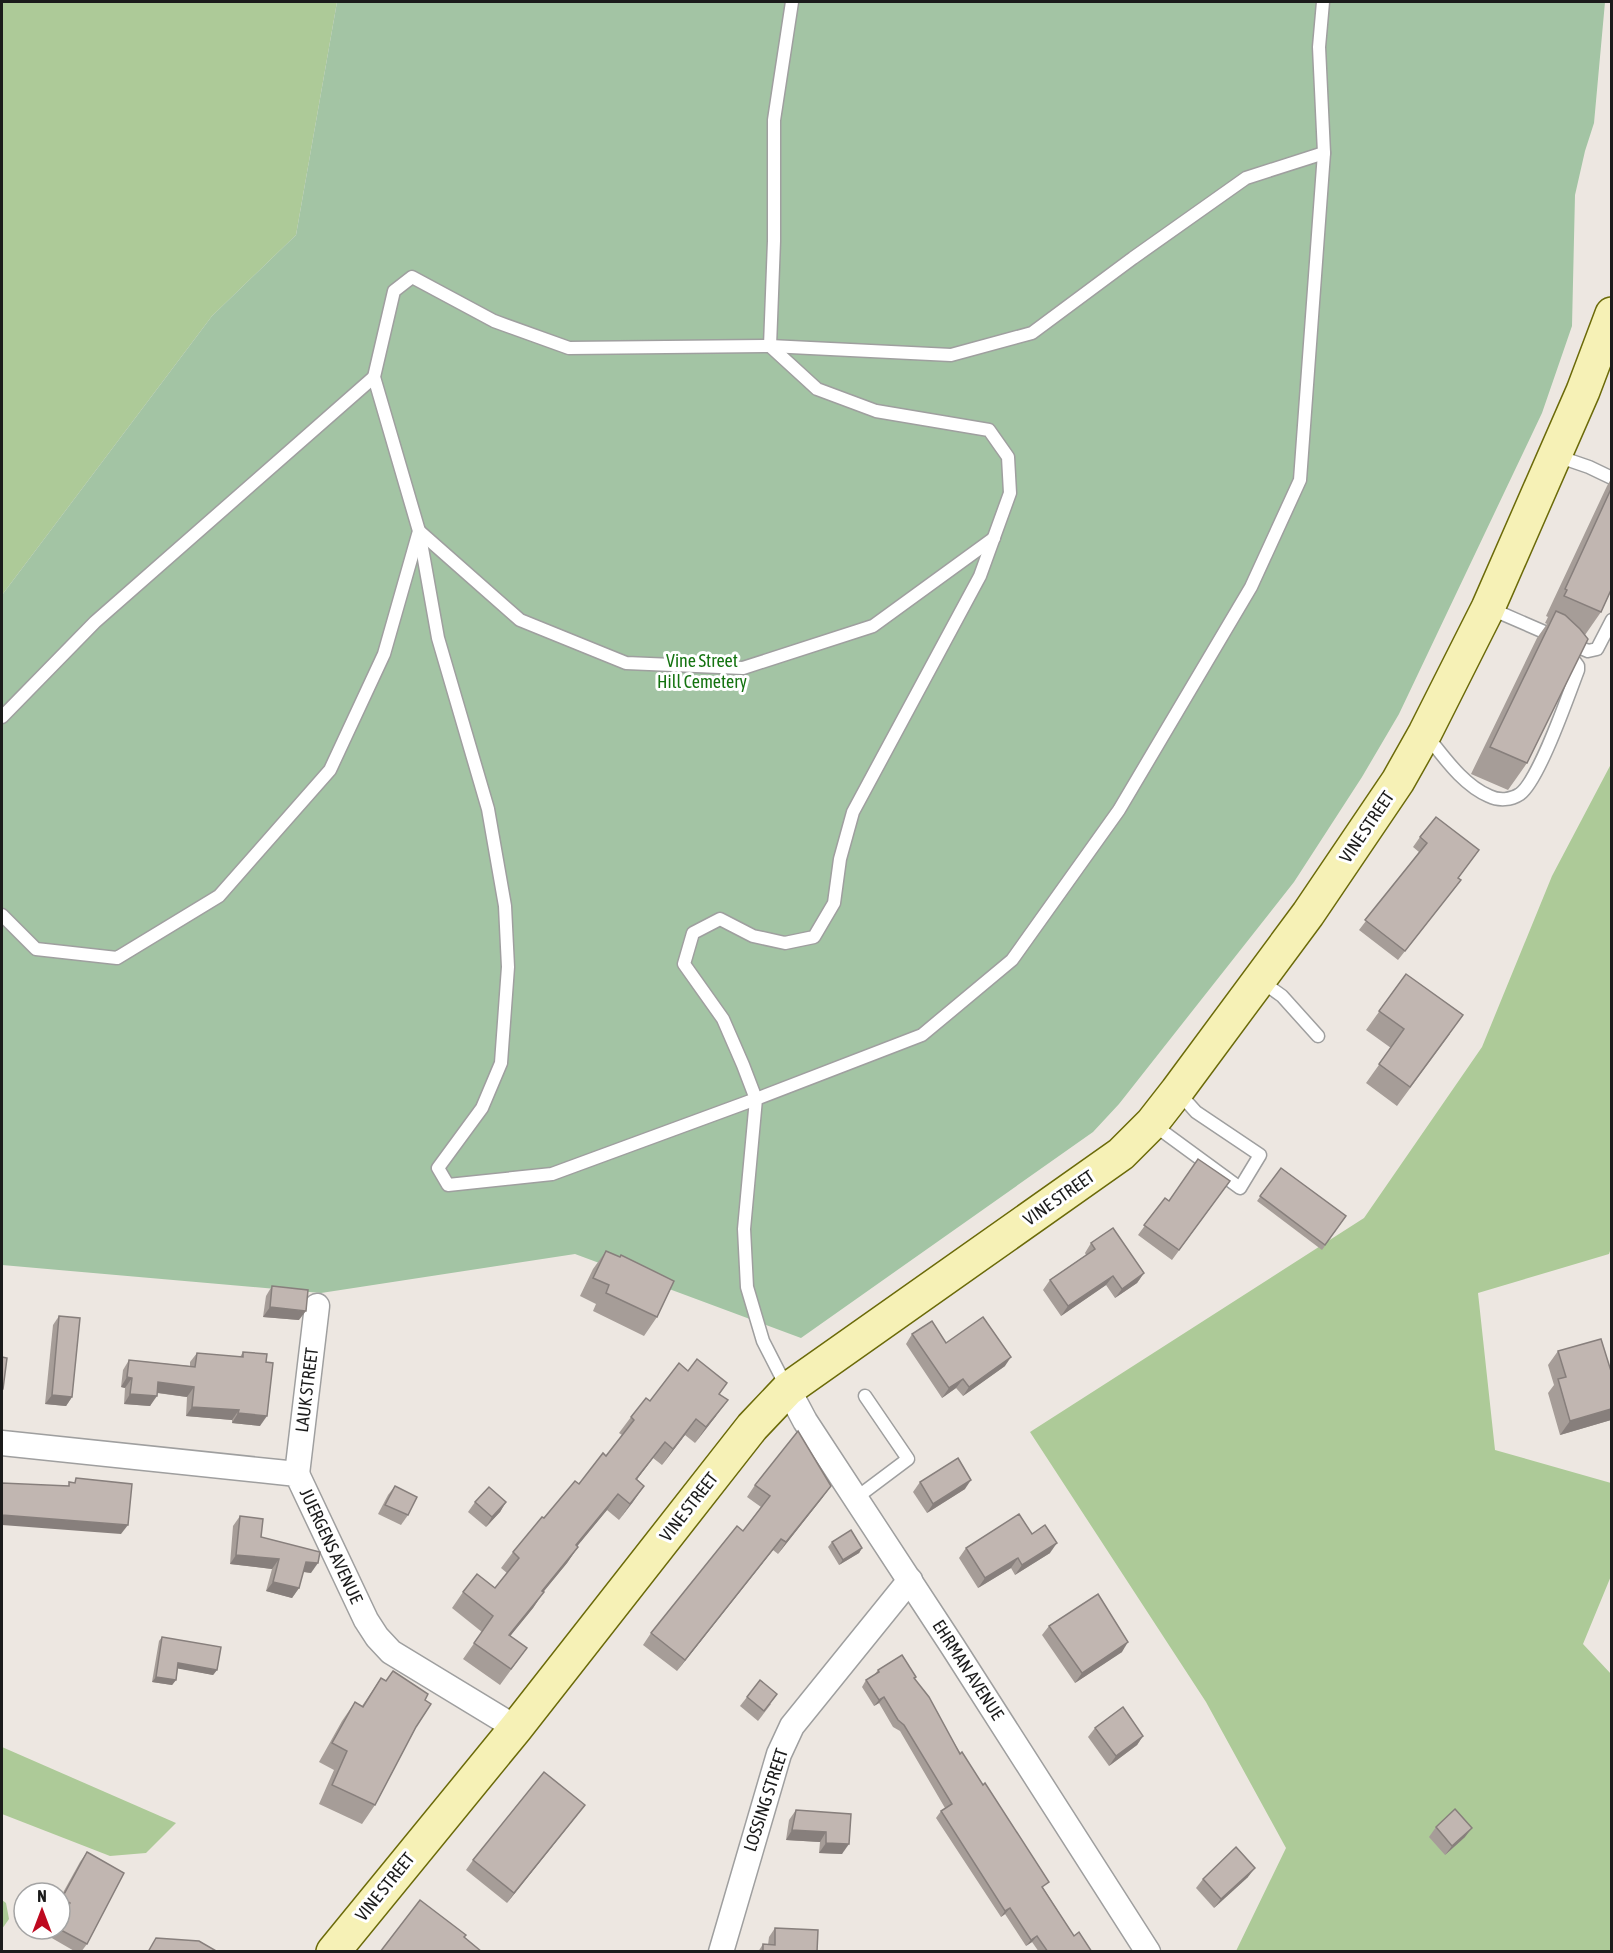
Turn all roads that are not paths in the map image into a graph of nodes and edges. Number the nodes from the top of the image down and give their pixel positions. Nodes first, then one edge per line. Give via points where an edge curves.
1 (792, 2) edge
2 (1323, 2) edge
3 (1324, 153) junction
4 (1611, 314) edge
5 (770, 346) junction
6 (374, 377) junction
7 (1554, 455) junction
8 (1611, 478) edge
9 (419, 531) junction
10 (994, 538) junction
11 (1488, 608) junction
12 (1611, 620) edge
13 (1551, 635) junction
14 (2, 717) edge
15 (1425, 733) junction
16 (2, 915) edge
17 (1260, 980) junction
18 (1318, 1036) dead end
19 (1177, 1091) junction
20 (756, 1099) junction
21 (1152, 1123) junction
22 (317, 1306) dead end
23 (788, 1389) junction
24 (865, 1396) dead end
25 (2, 1443) edge
26 (297, 1474) junction
27 (856, 1498) junction
28 (909, 1580) junction
29 (516, 1728) junction
30 (333, 1952) edge
31 (720, 1952) edge
32 (1148, 1952) edge

1 - 5 lane via 774,120
2 - 3 lane via 1319,47
3 - 5 lane via 1246,178 1032,333 951,355
3 - 20 lane via 1300,480 1251,587 1119,810 1012,960 922,1035
4 - 7 main road, VINE STREET
5 - 6 lane via 569,348 494,321 412,277 394,291
5 - 10 lane via 817,389 876,411 989,430 1008,457 1010,493
6 - 9 lane
6 - 14 lane via 95,622
7 - 8 lane
7 - 11 main road, VINE STREET
9 - 10 lane via 520,620 626,663 743,668 873,626
9 - 16 lane via 384,654 330,770 219,896 117,958 36,950
9 - 20 lane via 438,638 488,809 505,906 508,967 501,1063 483,1108 438,1168 448,1185 552,1174
10 - 20 lane via 980,576 853,812 840,859 834,903 814,937 784,943 753,936 720,919 693,933 684,964 723,1019
11 - 13 lane
11 - 15 main road, VINE STREET
12 - 13 lane via 1596,649 1588,651
13 - 15 lane via 1574,659 1578,670 1547,749 1521,793 1500,799 1480,791
15 - 17 main road, VINE STREET via 1391,791
17 - 18 lane via 1282,996
17 - 19 main road, VINE STREET
19 - 21 main road, VINE STREET
19 - 21 lane via 1196,1112 1260,1155 1240,1188
20 - 23 lane via 744,1229 747,1287 763,1341
21 - 23 main road, VINE STREET via 1121,1154
22 - 26 street, LAUK STREET
23 - 27 street, EHRMAN AVENUE
23 - 29 main road, VINE STREET via 752,1427
24 - 27 lane via 908,1459
25 - 26 street, JUERGENS AVENUE
26 - 29 street, JUERGENS AVENUE via 377,1637 391,1652
27 - 28 street, EHRMAN AVENUE
28 - 31 street, LOSSING STREET via 792,1726 779,1754
28 - 32 street, EHRMAN AVENUE
29 - 30 main road, VINE STREET

